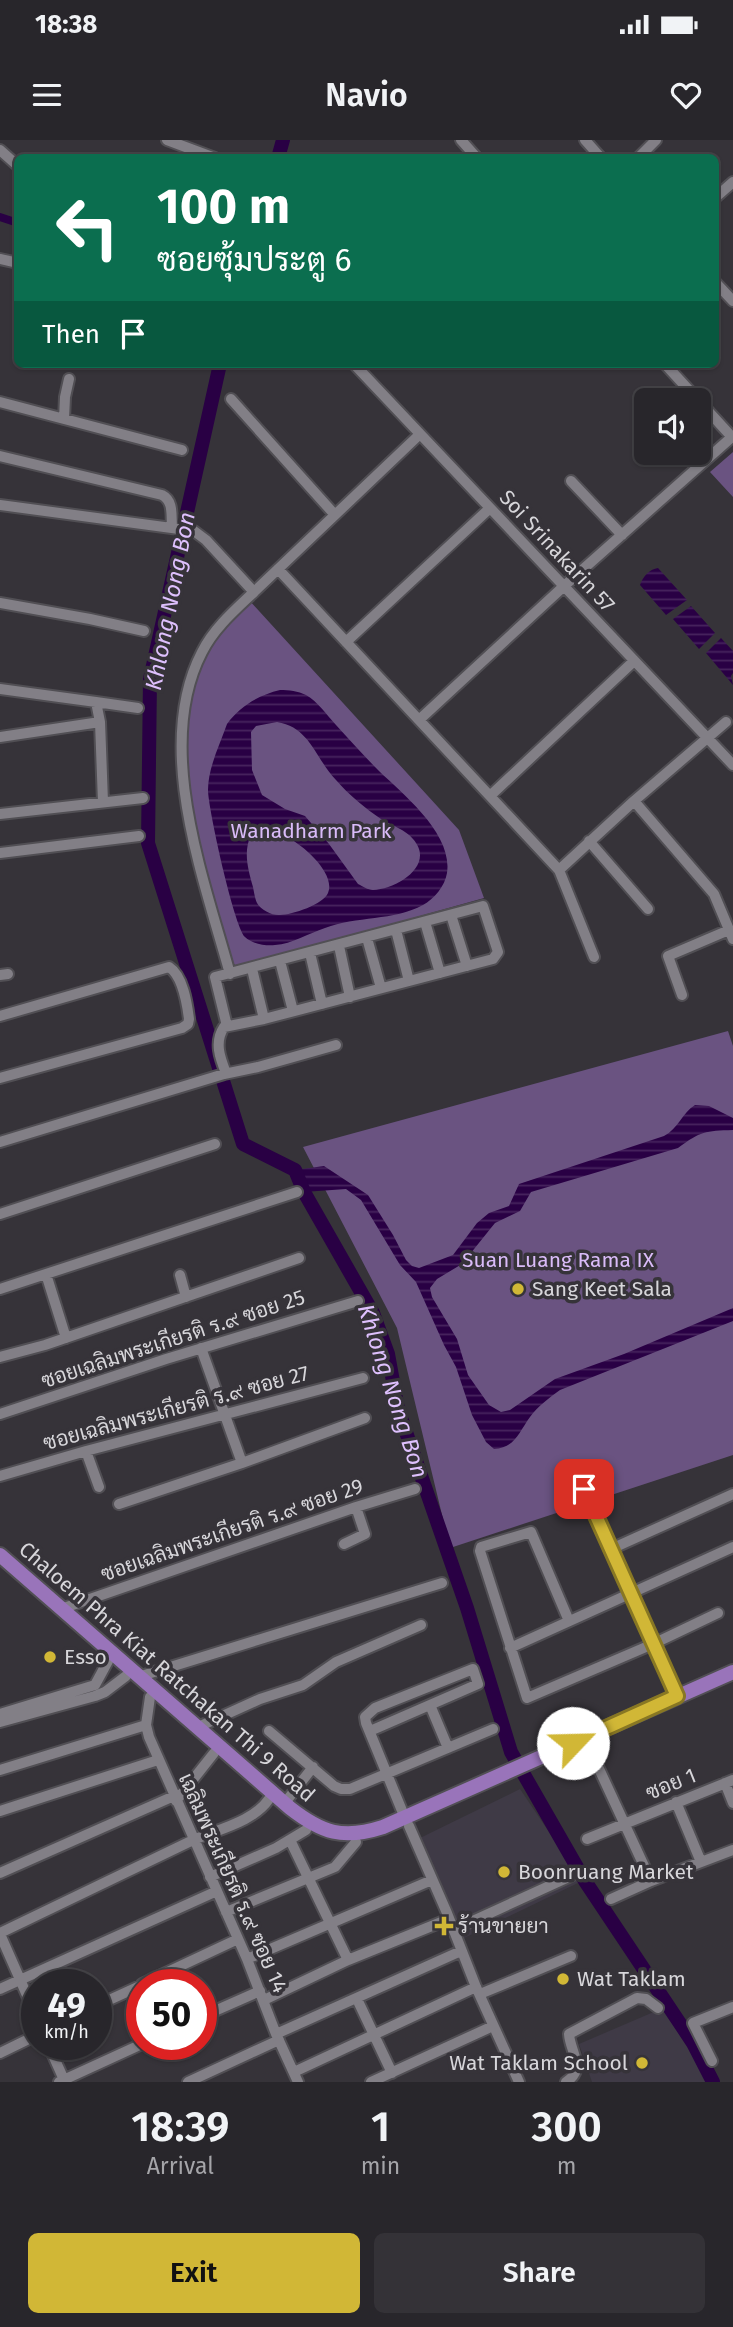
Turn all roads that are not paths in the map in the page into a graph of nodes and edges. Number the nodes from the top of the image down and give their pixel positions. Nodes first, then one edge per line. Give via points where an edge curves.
1 (167, 140) edge
2 (461, 140) edge
3 (585, 140) edge
4 (656, 140) edge
5 (0, 150) edge
6 (204, 154) edge
7 (473, 154) edge
8 (597, 154) edge
9 (642, 154) edge
10 (14, 162) edge
11 (733, 182) edge
12 (719, 194) edge
13 (719, 286) edge
14 (733, 300) edge
15 (358, 368) edge
16 (670, 368) edge
17 (68, 379) dead end
18 (231, 399) dead end
19 (0, 402) edge
20 (64, 419) junction
21 (419, 435) junction
22 (733, 437) edge
23 (182, 450) dead end
24 (0, 456) edge
25 (571, 481) dead end
26 (0, 505) edge
27 (490, 508) junction
28 (335, 515) junction
29 (172, 527) junction
30 (622, 535) junction
31 (278, 569) junction
32 (563, 587) junction
33 (254, 592) junction
34 (0, 603) edge
35 (144, 631) dead end
36 (346, 642) junction
37 (634, 661) junction
38 (0, 689) edge
39 (96, 702) junction
40 (138, 708) dead end
41 (419, 720) junction
42 (100, 722) junction
43 (726, 722) dead end
44 (0, 737) edge
45 (707, 737) junction
46 (733, 765) edge
47 (491, 795) junction
48 (144, 798) dead end
49 (634, 801) junction
50 (103, 803) junction
51 (0, 814) edge
52 (139, 836) dead end
53 (589, 841) junction
54 (0, 853) edge
55 (559, 870) junction
56 (648, 909) dead end
57 (451, 915) junction
58 (425, 922) junction
59 (396, 930) junction
60 (731, 934) edge
61 (367, 938) junction
62 (339, 946) junction
63 (310, 953) junction
64 (594, 957) dead end
65 (280, 961) junction
66 (467, 966) junction
67 (252, 969) junction
68 (440, 973) junction
69 (230, 974) junction
70 (409, 981) junction
71 (381, 988) junction
72 (682, 995) dead end
73 (350, 997) junction
74 (322, 1004) junction
75 (293, 1012) junction
76 (0, 1016) edge
77 (264, 1019) junction
78 (227, 1026) junction
79 (336, 1045) dead end
80 (221, 1074) junction
81 (0, 1078) edge
82 (0, 1142) edge
83 (215, 1144) dead end
84 (297, 1192) dead end
85 (0, 1214) edge
86 (299, 1258) dead end
87 (46, 1274) junction
88 (180, 1275) dead end
89 (0, 1289) edge
90 (186, 1297) junction
91 (358, 1301) dead end
92 (66, 1338) junction
93 (201, 1348) junction
94 (0, 1356) edge
95 (363, 1378) dead end
96 (0, 1414) edge
97 (225, 1415) junction
98 (365, 1418) dead end
99 (86, 1451) junction
100 (242, 1463) junction
101 (0, 1476) edge
102 (99, 1487) dead end
103 (415, 1489) dead end
104 (584, 1489) dead end
105 (733, 1494) edge
106 (119, 1504) dead end
107 (356, 1507) junction
108 (344, 1544) dead end
109 (733, 1547) edge
110 (611, 1549) junction
111 (0, 1555) edge
112 (0, 1567) edge
113 (442, 1583) dead end
114 (631, 1595) junction
115 (61, 1609) junction
116 (718, 1613) dead end
117 (569, 1621) junction
118 (421, 1625) dead end
119 (653, 1644) junction
120 (510, 1648) junction
121 (108, 1661) junction
122 (733, 1672) edge
123 (132, 1676) junction
124 (733, 1681) edge
125 (98, 1690) junction
126 (677, 1696) junction
127 (150, 1697) junction
128 (430, 1705) junction
129 (29, 1711) junction
130 (0, 1714) edge
131 (0, 1722) edge
132 (146, 1725) junction
133 (197, 1728) junction
134 (493, 1729) dead end
135 (269, 1731) dead end
136 (370, 1731) junction
137 (588, 1745) junction
138 (448, 1748) junction
139 (214, 1753) junction
140 (158, 1760) junction
141 (534, 1765) junction
142 (313, 1767) junction
143 (0, 1770) edge
144 (386, 1773) junction
145 (729, 1781) edge
146 (175, 1799) junction
147 (269, 1799) junction
148 (676, 1802) junction
149 (733, 1803) edge
150 (284, 1804) junction
151 (0, 1811) edge
152 (407, 1822) junction
153 (624, 1824) junction
154 (306, 1830) junction
155 (587, 1839) dead end
156 (194, 1840) junction
157 (290, 1840) junction
158 (356, 1842) junction
159 (733, 1850) edge
160 (701, 1861) junction
161 (0, 1873) edge
162 (571, 1876) dead end
163 (211, 1877) junction
164 (308, 1878) junction
165 (432, 1880) junction
166 (651, 1881) junction
167 (218, 1891) junction
168 (611, 1899) dead end
169 (226, 1912) junction
170 (331, 1922) junction
171 (451, 1924) junction
172 (0, 1934) edge
173 (238, 1939) junction
174 (461, 1951) junction
175 (571, 1956) dead end
176 (247, 1959) junction
177 (348, 1960) junction
178 (175, 1969) edge
179 (20, 1979) junction
180 (0, 1989) edge
181 (478, 1991) junction
182 (262, 1995) junction
183 (357, 1999) junction
184 (733, 2007) edge
185 (658, 2008) dead end
186 (217, 2011) edge
187 (493, 2026) junction
188 (277, 2037) junction
189 (374, 2037) junction
190 (21, 2043) edge
191 (126, 2051) edge
192 (0, 2053) edge
193 (54, 2060) edge
194 (712, 2061) dead end
195 (392, 2073) junction
196 (213, 2077) edge
197 (295, 2079) edge
198 (62, 2081) edge
199 (188, 2082) edge
200 (371, 2082) edge
201 (519, 2082) edge
202 (566, 2082) edge

1 - 6 street
2 - 7 street
3 - 8 street
4 - 9 street
5 - 10 street
11 - 12 street
13 - 14 street
15 - 21 street, Soi Srinakarin 57
16 - 22 street
17 - 20 street
18 - 28 street
19 - 20 street
20 - 23 street
21 - 27 street, Soi Srinakarin 57
21 - 28 street
22 - 30 street
24 - 29 street via 162,495 171,503
25 - 30 street
26 - 29 street
27 - 32 street, Soi Srinakarin 57
27 - 36 street
28 - 31 street
29 - 33 street via 194,531 206,540
30 - 32 street
31 - 33 street
31 - 36 street
32 - 37 street, Soi Srinakarin 57
32 - 41 street
33 - 69 street via 225,618 202,651 182,718 187,814
34 - 35 street
36 - 41 street
37 - 45 street, Soi Srinakarin 57
37 - 47 street
38 - 39 street
39 - 40 street
39 - 42 street
41 - 47 street
42 - 44 street
42 - 50 street
43 - 45 street
45 - 46 street, Soi Srinakarin 57
45 - 49 street
47 - 55 street
48 - 50 street
49 - 53 street
49 - 60 street via 714,894
50 - 51 street
52 - 54 street
53 - 55 street
53 - 56 street
55 - 64 street
57 - 58 street
57 - 66 street
57 - 66 street via 483,906 498,952 493,959
58 - 59 street
58 - 68 street
59 - 61 street
59 - 70 street
60 - 72 street via 668,956
61 - 62 street
61 - 71 street
62 - 63 street
62 - 73 street
63 - 65 street
63 - 74 street
65 - 67 street
65 - 75 street
66 - 68 street
67 - 69 street
67 - 77 street
68 - 70 street
69 - 78 street via 215,977
70 - 71 street
71 - 73 street
73 - 74 street
74 - 75 street
75 - 77 street
76 - 81 street via 169,967 180,980 189,1018 182,1028
77 - 78 street
78 - 80 street via 220,1032
79 - 80 street
80 - 82 street
83 - 85 street
84 - 87 street
86 - 90 street
87 - 89 street
87 - 92 street
88 - 90 street
90 - 92 street
91 - 93 street, ซอยเฉลิมพระเกียรติ ร.๙ ซอย 25
92 - 94 street
93 - 96 street, ซอยเฉลิมพระเกียรติ ร.๙ ซอย 25
93 - 97 street
95 - 97 street, ซอยเฉลิมพระเกียรติ ร.๙ ซอย 27
97 - 99 street, ซอยเฉลิมพระเกียรติ ร.๙ ซอย 27
97 - 100 street
98 - 100 street
99 - 101 street, ซอยเฉลิมพระเกียรติ ร.๙ ซอย 27
99 - 102 street
100 - 106 street
103 - 107 street, ซอยเฉลิมพระเกียรติ ร.๙ ซอย 29
104 - 110 street
105 - 110 street
107 - 108 street via 365,1534
107 - 115 street, ซอยเฉลิมพระเกียรติ ร.๙ ซอย 29
109 - 114 street
110 - 114 street
111 - 115 main road, Chaloem Phra Kiat Ratchakan Thi 9 Road
112 - 121 main road, Chaloem Phra Kiat Ratchakan Thi 9 Road
113 - 123 street
114 - 117 street
114 - 119 street
115 - 123 main road, Chaloem Phra Kiat Ratchakan Thi 9 Road
116 - 119 street
117 - 120 street
117 - 120 street via 531,1532 483,1545 480,1551
118 - 133 street via 336,1662 303,1685
119 - 120 street via 527,1698
119 - 126 street
121 - 123 main road, Chaloem Phra Kiat Ratchakan Thi 9 Road
121 - 125 street
122 - 126 main road, Chaloem Phra Kiat Ratchakan Thi 9 Road
123 - 125 street
123 - 127 main road, Chaloem Phra Kiat Ratchakan Thi 9 Road
123 - 133 main road, Chaloem Phra Kiat Ratchakan Thi 9 Road
124 - 137 main road, Chaloem Phra Kiat Ratchakan Thi 9 Road
125 - 129 street
126 - 141 main road, Chaloem Phra Kiat Ratchakan Thi 9 Road
127 - 132 street, เฉลิมพระเกียรติ ร.๙ ซอย 14
127 - 139 main road, Chaloem Phra Kiat Ratchakan Thi 9 Road
128 - 136 street
128 - 136 street via 478,1684 473,1669 375,1708 365,1717
128 - 138 street
129 - 130 street
129 - 131 street
132 - 140 street, เฉลิมพระเกียรติ ร.๙ ซอย 14
132 - 143 street
133 - 150 main road, Chaloem Phra Kiat Ratchakan Thi 9 Road
134 - 138 street
135 - 142 street
136 - 144 street
137 - 141 main road, Chaloem Phra Kiat Ratchakan Thi 9 Road
137 - 153 street
138 - 144 street
139 - 146 street
139 - 147 main road, Chaloem Phra Kiat Ratchakan Thi 9 Road
140 - 146 street, เฉลิมพระเกียรติ ร.๙ ซอย 14
140 - 151 street
141 - 152 main road, Chaloem Phra Kiat Ratchakan Thi 9 Road
142 - 144 street via 341,1789
142 - 150 street
144 - 152 street
145 - 148 street, ซอย 1
145 - 149 street
146 - 156 street, เฉลิมพระเกียรติ ร.๙ ซอย 14
146 - 161 street
147 - 154 main road, Chaloem Phra Kiat Ratchakan Thi 9 Road
147 - 156 street via 251,1815
148 - 153 street, ซอย 1
148 - 160 street
150 - 152 main road, Chaloem Phra Kiat Ratchakan Thi 9 Road via 324,1831 348,1834
152 - 158 main road, Chaloem Phra Kiat Ratchakan Thi 9 Road via 380,1838
152 - 165 street
153 - 155 street, ซอย 1
153 - 166 street
154 - 157 street
154 - 158 main road, Chaloem Phra Kiat Ratchakan Thi 9 Road
156 - 163 street, เฉลิมพระเกียรติ ร.๙ ซอย 14
156 - 172 street
157 - 163 street
157 - 164 street
158 - 164 street via 335,1867
159 - 160 street
160 - 166 street
162 - 171 street
163 - 167 street, เฉลิมพระเกียรติ ร.๙ ซอย 14
164 - 169 street
164 - 170 street
165 - 170 street
165 - 171 street
166 - 168 street
167 - 169 street, เฉลิมพระเกียรติ ร.๙ ซอย 14
167 - 179 street
169 - 173 street, เฉลิมพระเกียรติ ร.๙ ซอย 14
170 - 176 street
170 - 177 street
171 - 174 street
171 - 177 street
172 - 179 street
173 - 176 street, เฉลิมพระเกียรติ ร.๙ ซอย 14
173 - 178 street
174 - 181 street
174 - 183 street
175 - 181 street
176 - 182 street, เฉลิมพระเกียรติ ร.๙ ซอย 14
177 - 182 street
179 - 180 street
181 - 187 street
181 - 189 street
182 - 186 street
182 - 188 street, เฉลิมพระเกียรติ ร.๙ ซอย 14
183 - 188 street
183 - 189 street
184 - 194 street via 692,2023
185 - 202 street via 637,1998 569,2034 577,2065 575,2076
187 - 195 street
187 - 201 street
188 - 196 street
188 - 197 street, เฉลิมพระเกียรติ ร.๙ ซอย 14
189 - 195 street
189 - 197 street
190 - 192 street
191 - 198 street
193 - 198 street
195 - 200 street
196 - 199 street

